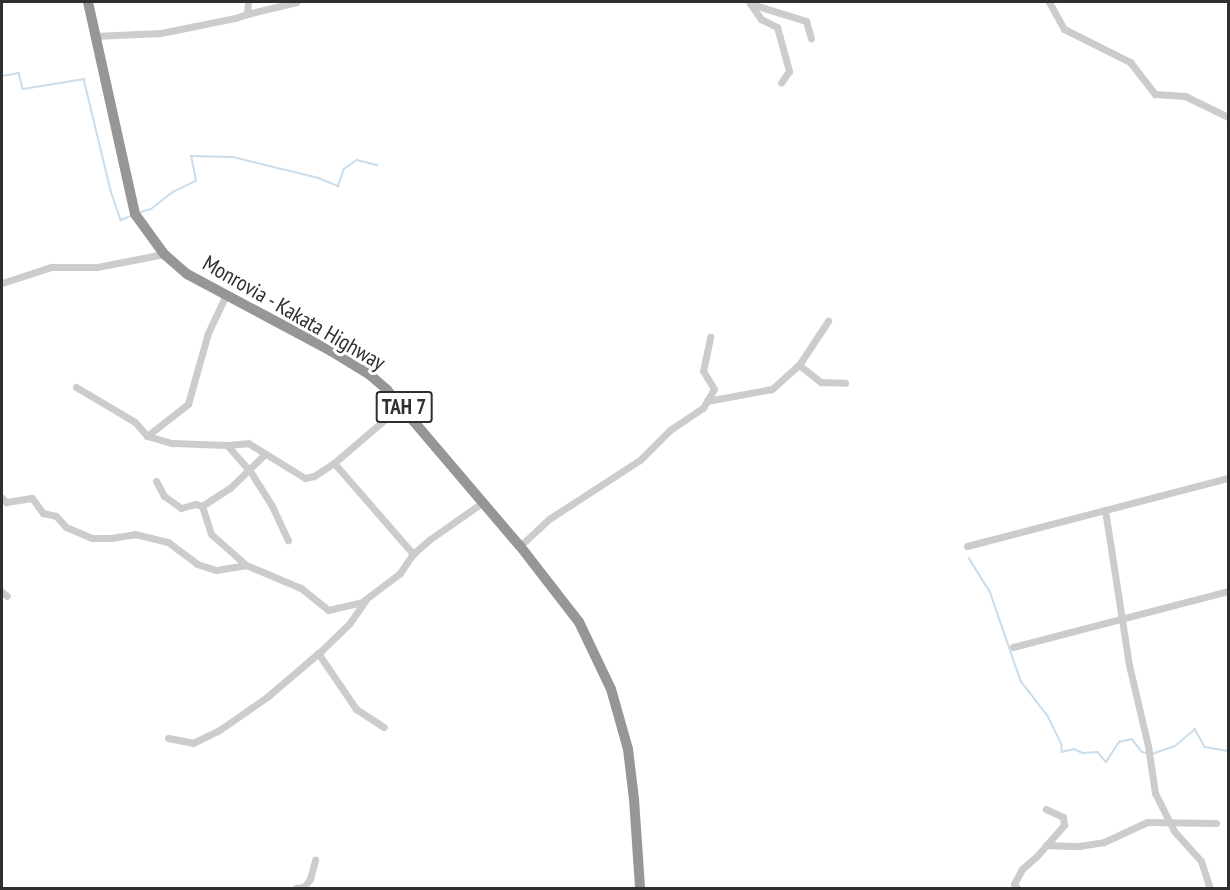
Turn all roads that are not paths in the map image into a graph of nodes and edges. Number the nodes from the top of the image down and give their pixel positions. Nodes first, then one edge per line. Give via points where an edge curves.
1 (88, 2) edge
2 (248, 2) edge
3 (297, 2) edge
4 (1049, 2) edge
5 (750, 3) edge
6 (248, 14) junction
7 (94, 36) junction
8 (811, 38) dead end
9 (781, 83) dead end
10 (1228, 117) edge
11 (164, 254) junction
12 (2, 283) edge
13 (226, 296) junction
14 (828, 321) dead end
15 (710, 337) dead end
16 (799, 365) junction
17 (845, 383) dead end
18 (76, 387) dead end
19 (707, 401) junction
20 (402, 405) junction
21 (147, 436) junction
22 (227, 445) junction
23 (265, 454) junction
24 (334, 463) junction
25 (250, 471) junction
26 (1228, 478) edge
27 (156, 481) dead end
28 (2, 498) edge
29 (483, 502) junction
30 (202, 506) junction
31 (1105, 510) junction
32 (288, 541) dead end
33 (520, 546) junction
34 (967, 546) dead end
35 (413, 554) junction
36 (246, 565) junction
37 (1228, 591) edge
38 (365, 601) dead end
39 (1121, 618) junction
40 (1012, 647) dead end
41 (318, 653) junction
42 (384, 727) dead end
43 (168, 738) dead end
44 (1046, 809) dead end
45 (1169, 821) junction
46 (1216, 823) dead end
47 (1046, 845) junction
48 (315, 860) dead end
49 (296, 888) edge
50 (640, 888) edge
51 (1017, 888) edge
52 (1210, 888) edge

1 - 7 highway, Monrovia - Kakata Highway / TAH 7
2 - 6 street
3 - 6 street
4 - 10 street via 1064,28 1130,62 1155,94 1185,96
5 - 8 street via 806,21
5 - 9 street via 761,19 777,27 789,71
6 - 7 street via 161,33
7 - 11 highway, Monrovia - Kakata Highway / TAH 7 via 135,214
11 - 12 street via 97,267 51,267
11 - 13 highway, Monrovia - Kakata Highway / TAH 7 via 187,274
13 - 20 highway, Monrovia - Kakata Highway / TAH 7 via 370,375
13 - 21 street via 208,333 188,404
14 - 16 street
15 - 19 street via 703,371 714,388
16 - 17 street via 821,382
16 - 19 street via 772,389
18 - 21 street via 135,422
19 - 33 street via 640,460 549,519
20 - 24 street
20 - 29 highway, Monrovia - Kakata Highway / TAH 7
21 - 22 street via 172,443
22 - 23 street via 248,443
22 - 25 street
23 - 24 street via 305,477 314,476
23 - 25 street
24 - 35 street
25 - 30 street
25 - 32 street
26 - 31 street
27 - 30 street via 164,496 181,507
28 - 36 street via 6,502 32,498 44,513 92,538 135,534 168,542 197,564 216,570
29 - 33 highway, Monrovia - Kakata Highway / TAH 7
29 - 35 street
30 - 36 street via 211,534
31 - 34 street
31 - 39 street
33 - 50 highway, Monrovia - Kakata Highway / TAH 7 via 579,622 611,689 632,775
35 - 36 street via 400,573 362,602 328,610 301,588
37 - 39 street
38 - 41 street via 349,624
39 - 40 street
39 - 45 street via 1155,793
41 - 42 street via 356,709
41 - 43 street via 267,697 218,731 193,743
44 - 47 street via 1063,817 1064,825
45 - 46 street
45 - 47 street via 1147,822 1104,842
45 - 52 street via 1201,861
47 - 51 street via 1022,869 1014,884
48 - 49 street via 310,879

